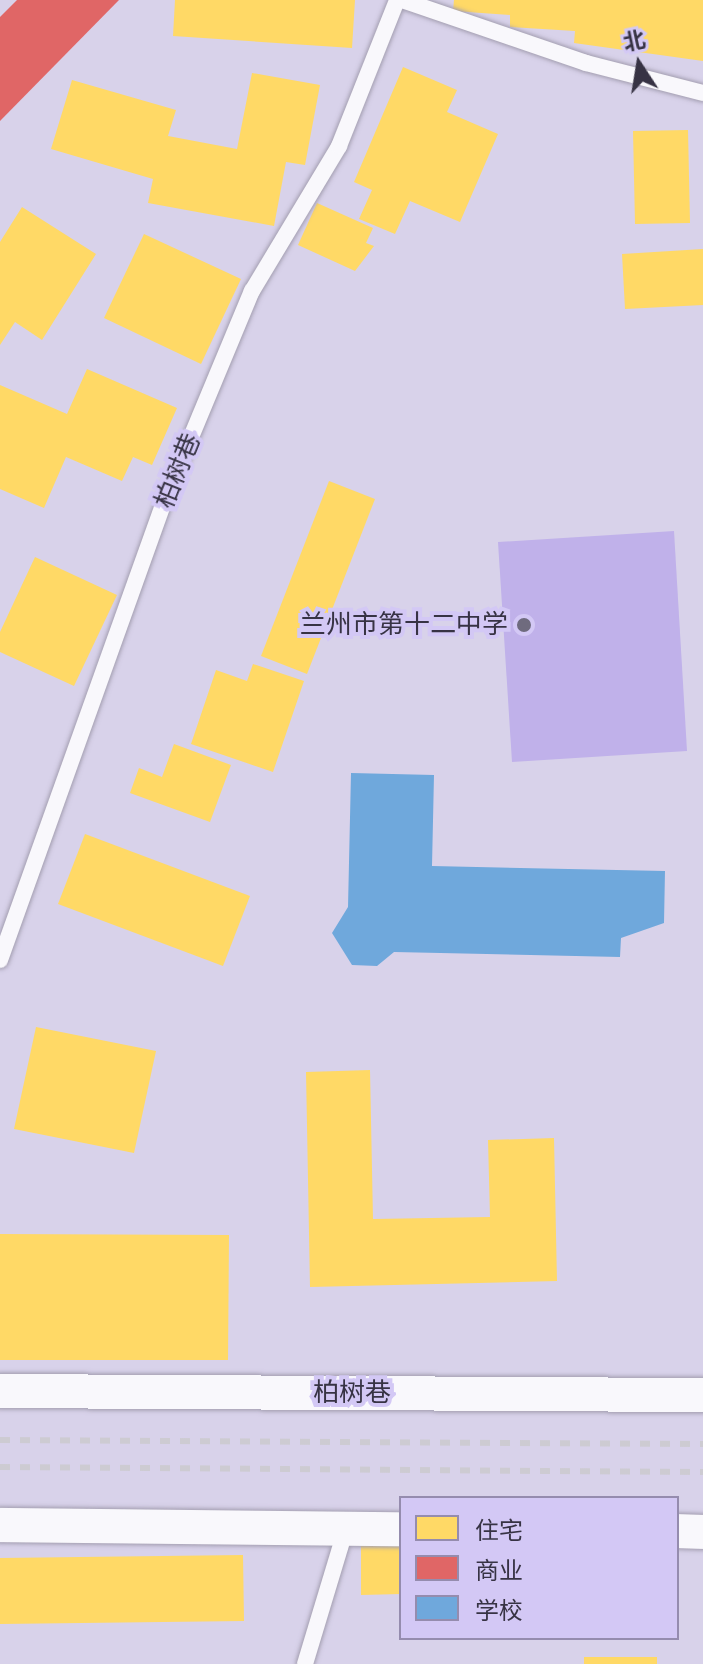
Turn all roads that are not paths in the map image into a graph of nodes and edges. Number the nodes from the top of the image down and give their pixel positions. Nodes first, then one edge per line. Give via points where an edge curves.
1 (399, 0) edge
2 (703, 93) edge
3 (0, 960) edge
4 (0, 1391) edge
5 (703, 1395) edge
6 (0, 1525) edge
7 (346, 1528) junction
8 (399, 1529) edge
9 (679, 1531) edge
10 (703, 1532) edge
11 (305, 1664) edge

1 - 2 lane via 586,63
1 - 3 lane, 柏树巷 via 339,146 252,291 170,488
4 - 5 street, 柏树巷
6 - 7 street
7 - 8 street
7 - 11 lane
9 - 10 street

